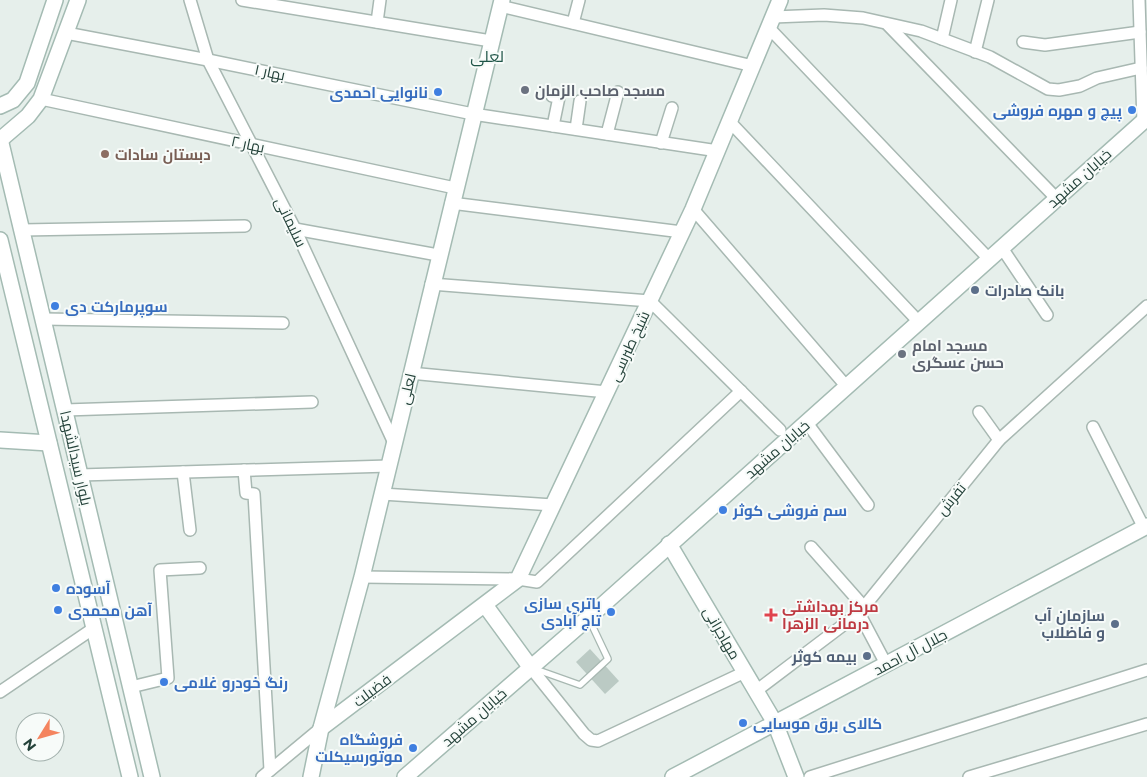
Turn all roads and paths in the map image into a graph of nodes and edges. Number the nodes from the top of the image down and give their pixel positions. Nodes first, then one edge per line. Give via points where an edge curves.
1 (55, 0) edge
2 (78, 0) edge
3 (190, 0) edge
4 (242, 0) edge
5 (380, 0) edge
6 (579, 0) edge
7 (780, 0) edge
8 (951, 0) edge
9 (988, 0) edge
10 (1139, 0) edge
11 (501, 3) edge
12 (377, 22) junction
13 (771, 22) junction
14 (573, 24) junction
15 (888, 25) junction
16 (46, 26) junction
17 (1140, 32) junction
18 (66, 33) junction
19 (942, 39) junction
20 (491, 41) junction
21 (1023, 42) dead end
22 (975, 52) junction
23 (208, 60) junction
24 (753, 66) junction
25 (1141, 68) junction
26 (618, 92) dead end
27 (552, 96) dead end
28 (41, 99) junction
29 (580, 101) dead end
30 (0, 106) edge
31 (672, 108) dead end
32 (473, 114) junction
33 (1145, 120) edge
34 (730, 122) junction
35 (553, 126) junction
36 (576, 130) junction
37 (607, 134) junction
38 (0, 139) edge
39 (661, 143) junction
40 (253, 145) junction
41 (718, 151) junction
42 (453, 196) junction
43 (1056, 198) junction
44 (693, 209) junction
45 (245, 226) dead end
46 (22, 230) junction
47 (295, 230) junction
48 (0, 231) edge
49 (682, 232) junction
50 (0, 240) edge
51 (1002, 248) junction
52 (438, 255) junction
53 (989, 259) junction
54 (5, 280) edge
55 (432, 284) junction
56 (650, 301) junction
57 (1147, 306) edge
58 (1047, 315) dead end
59 (43, 319) junction
60 (919, 322) junction
61 (283, 323) dead end
62 (410, 373) junction
63 (847, 387) junction
64 (741, 391) junction
65 (607, 392) junction
66 (312, 402) dead end
67 (65, 410) junction
68 (979, 412) dead end
69 (807, 423) junction
70 (1093, 427) dead end
71 (780, 430) dead end
72 (0, 440) edge
73 (999, 440) junction
74 (49, 443) junction
75 (394, 443) junction
76 (389, 466) junction
77 (244, 470) junction
78 (183, 472) junction
79 (80, 475) junction
80 (382, 494) junction
81 (554, 505) junction
82 (868, 505) dead end
83 (1146, 527) edge
84 (190, 530) dead end
85 (669, 544) junction
86 (811, 547) dead end
87 (200, 568) dead end
88 (362, 577) junction
89 (518, 579) junction
90 (485, 606) junction
91 (861, 610) junction
92 (588, 618) junction
93 (94, 628) junction
94 (886, 664) junction
95 (531, 668) junction
96 (1147, 670) edge
97 (745, 672) junction
98 (2, 686) edge
99 (131, 688) junction
100 (756, 691) junction
101 (775, 723) junction
102 (1147, 724) edge
103 (321, 728) junction
104 (266, 773) edge
105 (130, 777) edge
106 (152, 777) edge
107 (311, 777) edge
108 (405, 777) edge
109 (673, 777) edge
110 (796, 777) edge
111 (810, 777) edge
112 (969, 777) edge

1 - 16 street
2 - 18 street
3 - 23 street, سلیمانی
4 - 12 street
5 - 12 street
6 - 14 street
7 - 13 street, شیخ طبرسی
8 - 19 street
9 - 22 street
10 - 17 street
11 - 14 street
11 - 20 street, لعلی
12 - 20 street
13 - 15 street via 824,15 863,18
13 - 24 street, شیخ طبرسی
13 - 53 street
14 - 24 street
15 - 19 street
15 - 43 street
16 - 18 street
16 - 30 street via 21,92
17 - 21 street via 1045,45
17 - 25 street
18 - 23 street, بهار ۱
18 - 28 street
19 - 22 street
20 - 32 street, لعلی
22 - 25 street via 990,57 1038,85 1059,90
23 - 32 street, بهار ۱
23 - 40 street, سلیمانی
24 - 34 street, شیخ طبرسی
25 - 33 street
26 - 37 street
27 - 35 street via 559,97
28 - 38 street via 28,116
28 - 40 street, بهار ۲
29 - 36 street
31 - 39 street
32 - 35 street, بهار ۱
32 - 42 street, لعلی
33 - 43 street, خیابان مشهد
34 - 41 street, شیخ طبرسی
34 - 60 street
35 - 36 street, بهار ۱
36 - 37 street, بهار ۱
37 - 39 street, بهار ۱
38 - 46 street, بلوار سیدالشهدا
39 - 41 street, بهار ۱
40 - 42 street, بهار ۲
40 - 47 street, سلیمانی
41 - 44 street, شیخ طبرسی
42 - 49 street, بهار ۲
42 - 52 street, لعلی
43 - 51 street, خیابان مشهد
44 - 49 street, شیخ طبرسی
44 - 63 street
45 - 46 street
46 - 48 street
46 - 59 street, بلوار سیدالشهدا
47 - 52 street
47 - 75 street, سلیمانی
49 - 56 street, شیخ طبرسی
50 - 54 street, بلوار سیدالشهدا
51 - 53 street, خیابان مشهد
51 - 58 street
52 - 55 street, لعلی
53 - 60 street, خیابان مشهد
54 - 74 street, بلوار سیدالشهدا
55 - 56 street
55 - 62 street, لعلی
56 - 64 street
56 - 65 street, شیخ طبرسی
57 - 73 street, تفرش
59 - 61 street
59 - 67 street, بلوار سیدالشهدا
60 - 63 street, خیابان مشهد
62 - 65 street
62 - 75 street, لعلی
63 - 69 street, خیابان مشهد
64 - 71 street
64 - 89 street via 537,582
65 - 81 street, شیخ طبرسی
66 - 67 street
67 - 79 street, بلوار سیدالشهدا
68 - 73 street
69 - 82 street
69 - 85 street, خیابان مشهد
70 - 83 street
72 - 74 street
73 - 91 street, تفرش
74 - 93 street, بلوار سیدالشهدا
75 - 76 street, لعلی
76 - 77 street
76 - 80 street, لعلی
77 - 78 street
77 - 104 street via 246,493 254,494
78 - 79 street
78 - 84 street
79 - 99 street, بلوار سیدالشهدا
80 - 81 street
80 - 88 street, لعلی
81 - 89 street, شیخ طبرسی
83 - 94 street, جلال آل احمد
85 - 92 street, خیابان مشهد
85 - 97 street, مهاجرانی
86 - 91 street
87 - 99 street via 160,570 168,678
88 - 89 street
88 - 103 street, لعلی
89 - 90 street, شیخ طبرسی
90 - 95 street
90 - 103 street, فضیلت
91 - 94 street
91 - 100 street, تفرش
92 - 95 street, خیابان مشهد
92 - 95 lane via 608,659 580,685
93 - 98 street
93 - 105 street, بلوار سیدالشهدا
94 - 101 street, جلال آل احمد
95 - 97 street via 584,734 598,741
95 - 108 street, خیابان مشهد
96 - 111 street
97 - 100 street, مهاجرانی
99 - 106 street, بلوار سیدالشهدا
100 - 101 street, مهاجرانی
101 - 109 street, جلال آل احمد
101 - 110 street, مهاجرانی
102 - 112 street
103 - 104 street, فضیلت
103 - 107 street, لعلی

